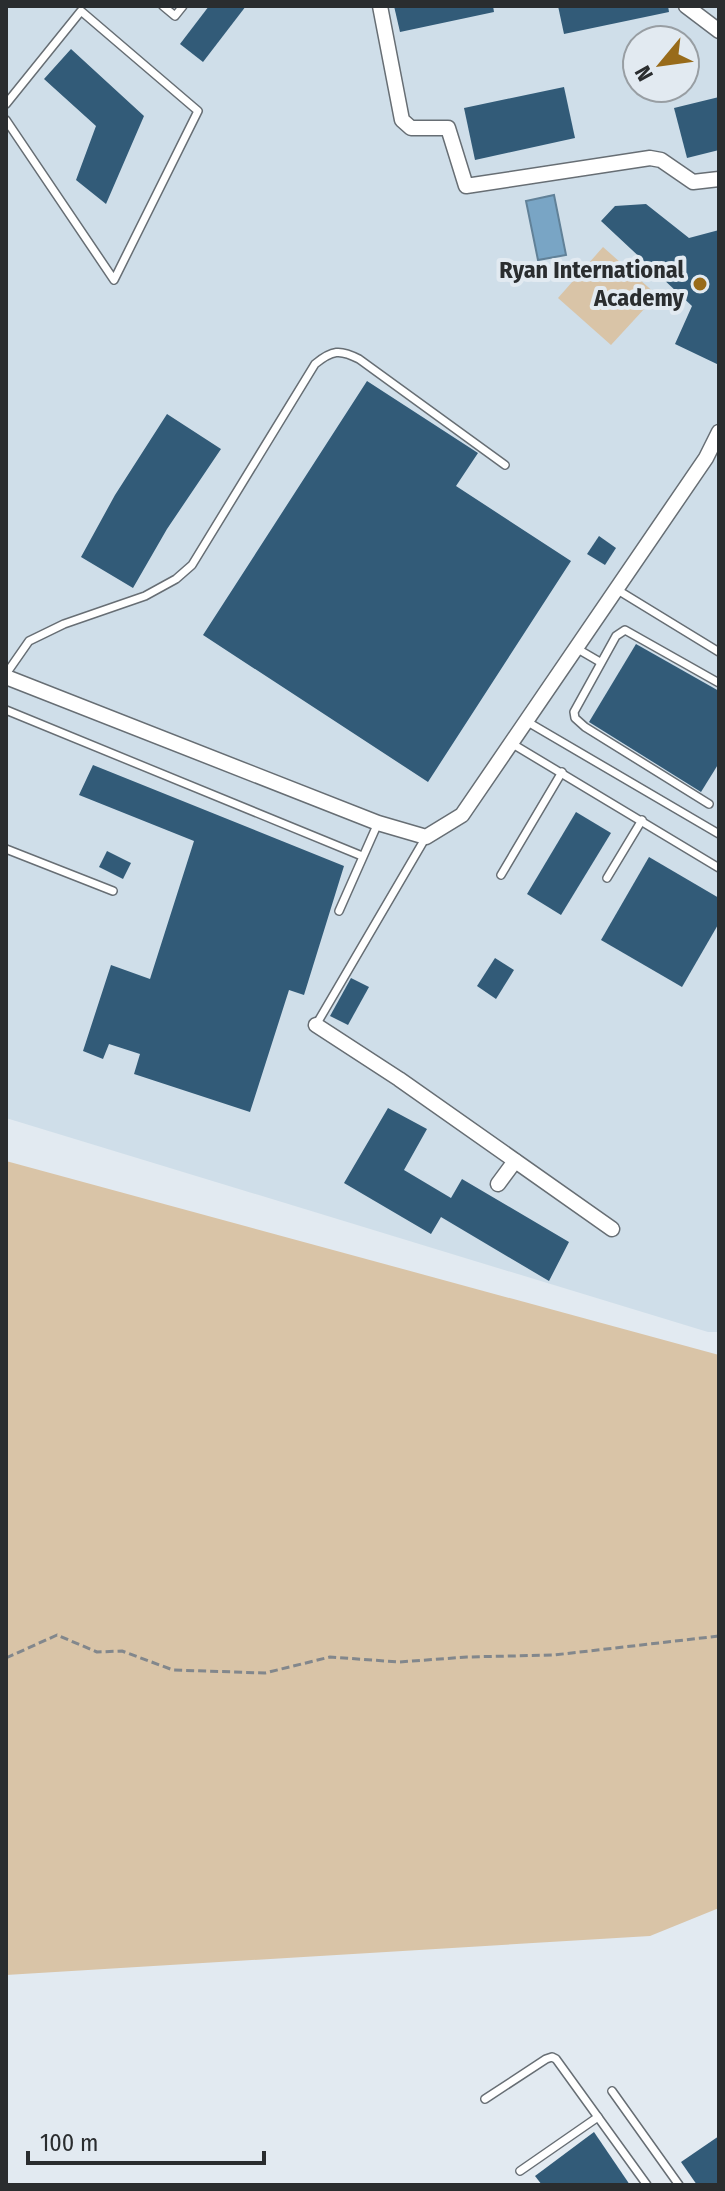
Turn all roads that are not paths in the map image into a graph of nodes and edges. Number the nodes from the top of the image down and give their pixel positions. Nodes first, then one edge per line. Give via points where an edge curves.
1 (163, 6) edge
2 (183, 6) edge
3 (380, 6) edge
4 (686, 6) edge
5 (719, 31) edge
6 (6, 104) edge
7 (6, 120) edge
8 (719, 179) edge
9 (719, 432) edge
10 (505, 465) dead end
11 (616, 589) junction
12 (576, 648) junction
13 (719, 652) edge
14 (600, 662) junction
15 (6, 676) edge
16 (719, 683) edge
17 (6, 710) edge
18 (526, 721) junction
19 (511, 743) junction
20 (562, 772) junction
21 (709, 804) dead end
22 (642, 820) junction
23 (378, 823) junction
24 (719, 834) edge
25 (426, 837) junction
26 (6, 849) edge
27 (362, 856) junction
28 (719, 868) edge
29 (501, 875) dead end
30 (607, 878) dead end
31 (113, 891) dead end
32 (339, 911) dead end
33 (316, 1025) joint
34 (515, 1161) junction
35 (498, 1184) dead end
36 (612, 1229) dead end
37 (612, 2091) dead end
38 (485, 2099) dead end
39 (598, 2117) junction
40 (520, 2171) dead end
41 (647, 2185) edge
42 (679, 2185) edge

1 - 2 lane via 175,16
3 - 8 street via 402,120 411,128 448,128 466,186 656,158 693,182
4 - 5 street
6 - 7 lane via 81,11 198,111 114,280
9 - 11 street
10 - 15 lane via 359,359 342,350 329,353 315,364 192,565 145,596 29,641
11 - 12 street
11 - 13 lane
12 - 14 lane
12 - 18 street
14 - 16 lane via 625,630
14 - 21 lane via 575,705 575,718
15 - 23 street
17 - 27 lane
18 - 19 street
18 - 24 lane
19 - 20 lane
19 - 25 street via 462,815
20 - 22 lane
20 - 29 lane
22 - 28 lane
22 - 30 lane
23 - 25 street
23 - 27 lane
25 - 33 lane
26 - 31 lane
27 - 32 lane
33 - 34 street
34 - 35 street
34 - 36 street
37 - 42 lane
38 - 39 lane via 552,2057
39 - 40 lane
39 - 41 lane

